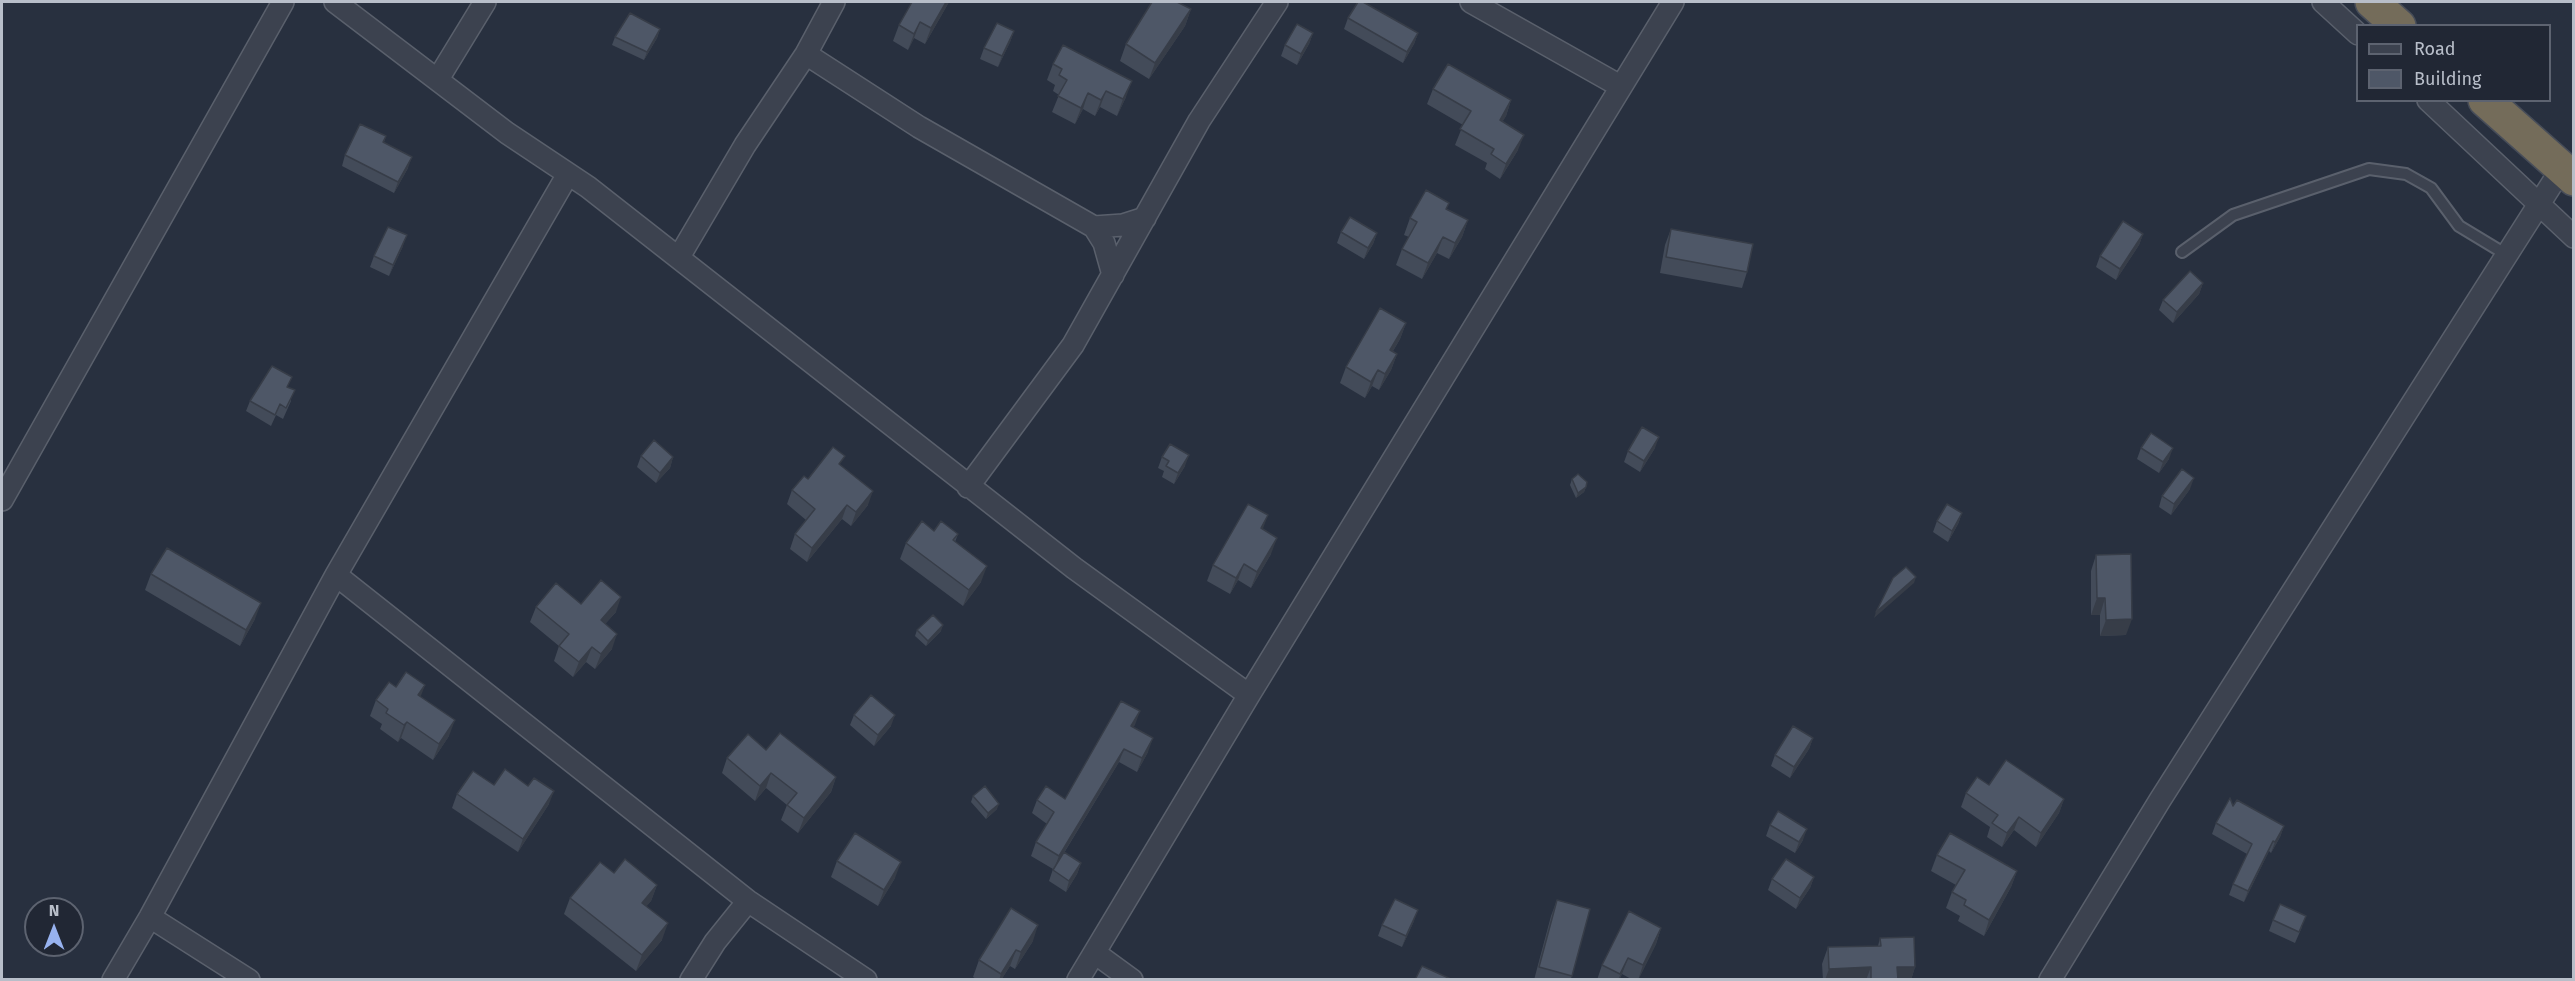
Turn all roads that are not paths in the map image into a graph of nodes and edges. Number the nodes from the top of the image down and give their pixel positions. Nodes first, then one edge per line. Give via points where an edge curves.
1 (283, 2) edge
2 (335, 2) edge
3 (485, 2) edge
4 (834, 2) edge
5 (1277, 2) edge
6 (1471, 2) edge
7 (1673, 2) edge
8 (2323, 2) edge
9 (2372, 2) edge
10 (2397, 24) edge
11 (2356, 32) edge
12 (806, 54) junction
13 (438, 79) junction
14 (1620, 86) junction
15 (2430, 102) edge
16 (2487, 102) edge
17 (2568, 173) edge
18 (568, 174) junction
19 (2539, 202) junction
20 (1145, 218) junction
21 (1094, 227) junction
22 (2574, 237) edge
23 (2182, 252) dead end
24 (2507, 255) junction
25 (679, 257) junction
26 (1113, 275) junction
27 (968, 487) junction
28 (2, 500) edge
29 (336, 575) junction
30 (1249, 695) junction
31 (748, 901) junction
32 (150, 917) junction
33 (1095, 952) junction
34 (113, 980) edge
35 (249, 980) edge
36 (691, 980) edge
37 (866, 980) edge
38 (1078, 980) edge
39 (1132, 980) edge
40 (2050, 980) edge

1 - 28 street
2 - 13 street
3 - 13 street
4 - 12 street
5 - 20 street via 1199,121
6 - 14 street
7 - 14 street
8 - 11 street
9 - 10 highway
12 - 21 street via 919,127
12 - 25 street via 745,145
13 - 18 street
14 - 30 street
15 - 19 street
16 - 17 highway
17 - 19 street
18 - 25 street
18 - 29 street
19 - 22 street
19 - 24 street
20 - 21 street via 1123,225
20 - 26 street
21 - 26 street via 1104,243
23 - 24 lane via 2233,215 2369,169 2406,174 2431,188 2459,226
24 - 40 street
25 - 27 street
26 - 27 street via 1067,353
27 - 30 street via 1138,617
29 - 31 street
29 - 32 street
30 - 33 street
31 - 36 street
31 - 37 street
32 - 34 street
32 - 35 street
33 - 38 street
33 - 39 street

